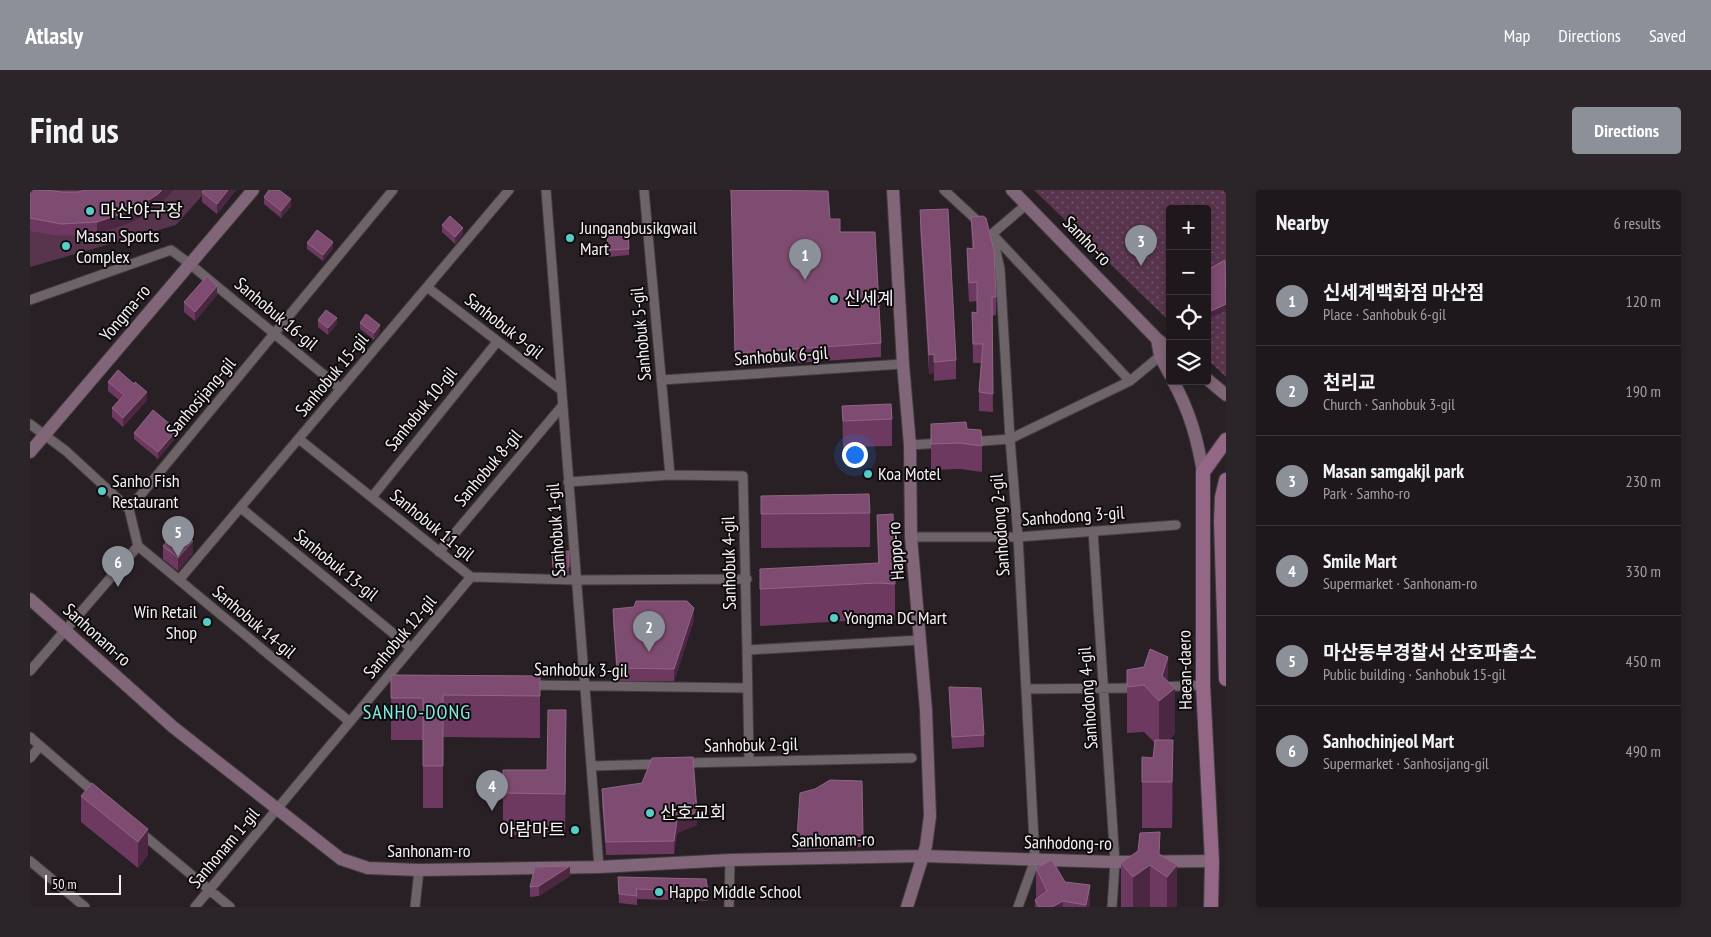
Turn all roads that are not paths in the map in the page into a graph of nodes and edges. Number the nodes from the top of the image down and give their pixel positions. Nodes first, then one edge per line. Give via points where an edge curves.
1 (253, 190) edge
2 (393, 190) edge
3 (509, 190) edge
4 (546, 190) edge
5 (644, 190) edge
6 (893, 190) edge
7 (944, 190) edge
8 (1012, 190) edge
9 (1026, 204) junction
10 (992, 234) junction
11 (190, 264) junction
12 (427, 287) junction
13 (30, 300) edge
14 (273, 334) junction
15 (497, 342) junction
16 (1165, 353) edge
17 (904, 364) junction
18 (661, 380) junction
19 (1130, 381) junction
20 (1211, 382) edge
21 (1175, 385) edge
22 (341, 389) junction
23 (561, 390) junction
24 (1226, 395) edge
25 (562, 405) junction
26 (30, 424) edge
27 (44, 436) junction
28 (299, 439) junction
29 (1010, 439) junction
30 (1226, 440) edge
31 (910, 446) junction
32 (30, 452) edge
33 (1203, 472) junction
34 (670, 475) junction
35 (1226, 480) edge
36 (568, 482) junction
37 (372, 497) junction
38 (241, 508) junction
39 (129, 509) junction
40 (1176, 526) dead end
41 (1093, 531) junction
42 (911, 537) junction
43 (1018, 537) junction
44 (138, 546) junction
45 (439, 552) junction
46 (471, 577) junction
47 (746, 579) junction
48 (179, 580) junction
49 (576, 580) junction
50 (30, 599) edge
51 (65, 629) junction
52 (920, 640) junction
53 (412, 648) junction
54 (746, 650) junction
55 (30, 672) edge
56 (1226, 679) edge
57 (518, 685) edge
58 (1203, 685) junction
59 (584, 687) junction
60 (747, 688) junction
61 (1026, 689) junction
62 (1104, 689) junction
63 (350, 722) junction
64 (30, 737) edge
65 (40, 746) junction
66 (30, 758) edge
67 (912, 758) dead end
68 (749, 761) junction
69 (591, 766) junction
70 (106, 802) edge
71 (277, 809) junction
72 (136, 828) edge
73 (923, 856) junction
74 (730, 860) junction
75 (1035, 860) junction
76 (30, 861) edge
77 (1212, 861) junction
78 (1115, 862) junction
79 (598, 866) junction
80 (419, 870) junction
81 (209, 891) junction
82 (85, 907) edge
83 (196, 907) edge
84 (230, 907) edge
85 (415, 907) edge
86 (729, 907) edge
87 (907, 907) edge
88 (1018, 907) edge
89 (1112, 907) edge
90 (1211, 907) edge

1 - 11 main road, Yongma-ro
2 - 14 street, Sanhosijang-gil
3 - 12 street, Sanhobuk 15-gil
4 - 23 street, Sanhobuk 1-gil
5 - 18 street, Sanhobuk 5-gil
6 - 17 main road, Happo-ro
7 - 10 street
8 - 9 main road, Samho-ro
9 - 10 street
9 - 16 main road, Samho-ro via 1157,339
10 - 19 street
10 - 29 street, Sanhodong 2-gil via 1000,268
11 - 13 street, Sanhobuk 16-gil via 171,250
11 - 14 street, Sanhobuk 16-gil
11 - 27 main road, Yongma-ro
12 - 15 street, Sanhobuk 9-gil
12 - 22 street, Sanhobuk 15-gil
14 - 22 street, Sanhobuk 16-gil
14 - 39 street, Sanhosijang-gil
15 - 23 street, Sanhobuk 9-gil
15 - 37 street, Sanhobuk 10-gil
16 - 19 street
17 - 18 street, Sanhobuk 6-gil
17 - 31 main road, Happo-ro
18 - 34 street, Sanhobuk 5-gil
19 - 29 street
20 - 24 main road
21 - 33 main road via 1187,407
22 - 28 street, Sanhobuk 15-gil
23 - 25 street, Sanhobuk 1-gil
25 - 36 street, Sanhobuk 1-gil
25 - 45 street, Sanhobuk 8-gil
26 - 27 street
27 - 32 main road, Yongma-ro
27 - 39 street via 66,451
28 - 37 street, Sanhobuk 11-gil
28 - 38 street, Sanhobuk 15-gil
29 - 31 street
29 - 43 street, Sanhodong 2-gil
30 - 33 main road
31 - 42 main road, Happo-ro
33 - 58 main road, Haean-daero
34 - 36 street, Sanhobuk 4-gil
34 - 47 street, Sanhobuk 4-gil via 744,476
35 - 56 main road via 1221,522
36 - 49 street, Sanhobuk 1-gil
37 - 45 street, Sanhobuk 11-gil
38 - 48 street, Sanhobuk 15-gil
38 - 53 street, Sanhobuk 13-gil
39 - 44 street
40 - 41 street, Sanhodong 3-gil
41 - 43 street, Sanhodong 3-gil
41 - 62 street, Sanhodong 4-gil
42 - 43 street, Sanhodong 3-gil
42 - 52 main road, Happo-ro
43 - 61 street, Sanhodong 2-gil
44 - 48 street, Sanhobuk 14-gil
44 - 51 street
45 - 46 street, Sanhobuk 11-gil
46 - 49 street, Sanhobuk 11-gil
46 - 53 street, Sanhobuk 12-gil
47 - 49 street, Sanhobuk 11-gil
47 - 54 street, Sanhobuk 4-gil
48 - 63 street, Sanhobuk 14-gil
49 - 59 street, Sanhobuk 1-gil
50 - 51 main road, Sanhonam-ro
51 - 55 street
51 - 71 main road, Sanhonam-ro via 173,727
52 - 54 street
52 - 73 main road, Happo-ro via 930,816
53 - 63 street, Sanhobuk 12-gil via 389,681
54 - 60 street, Sanhobuk 4-gil
57 - 59 street, Sanhobuk 3-gil
58 - 62 street
58 - 77 main road, Haean-daero
59 - 60 street, Sanhobuk 3-gil
59 - 69 street, Sanhobuk 1-gil
60 - 68 street, Sanhobuk 4-gil
61 - 62 street
61 - 75 street, Sanhodong 2-gil
62 - 78 street, Sanhodong 4-gil
63 - 71 street, Sanhobuk 12-gil
64 - 65 street
65 - 66 street
65 - 70 street
67 - 68 street, Sanhobuk 2-gil
68 - 69 street, Sanhobuk 2-gil
69 - 79 street, Sanhobuk 1-gil
71 - 80 main road, Sanhonam-ro via 341,859 368,868
71 - 81 street, Sanhonam 1-gil
72 - 81 street
73 - 74 main road, Sanhonam-ro
73 - 75 main road, Sanhodong-ro
73 - 87 main road, Happo-ro
74 - 79 main road, Sanhonam-ro
74 - 86 street
75 - 78 main road, Sanhodong-ro
75 - 88 street
76 - 82 street
77 - 78 main road, Sanhodong-ro
77 - 90 main road, Haean-daero
78 - 89 street, Sanhodong 4-gil
79 - 80 main road, Sanhonam-ro
80 - 85 street
81 - 83 street, Sanhonam 1-gil
81 - 84 street

